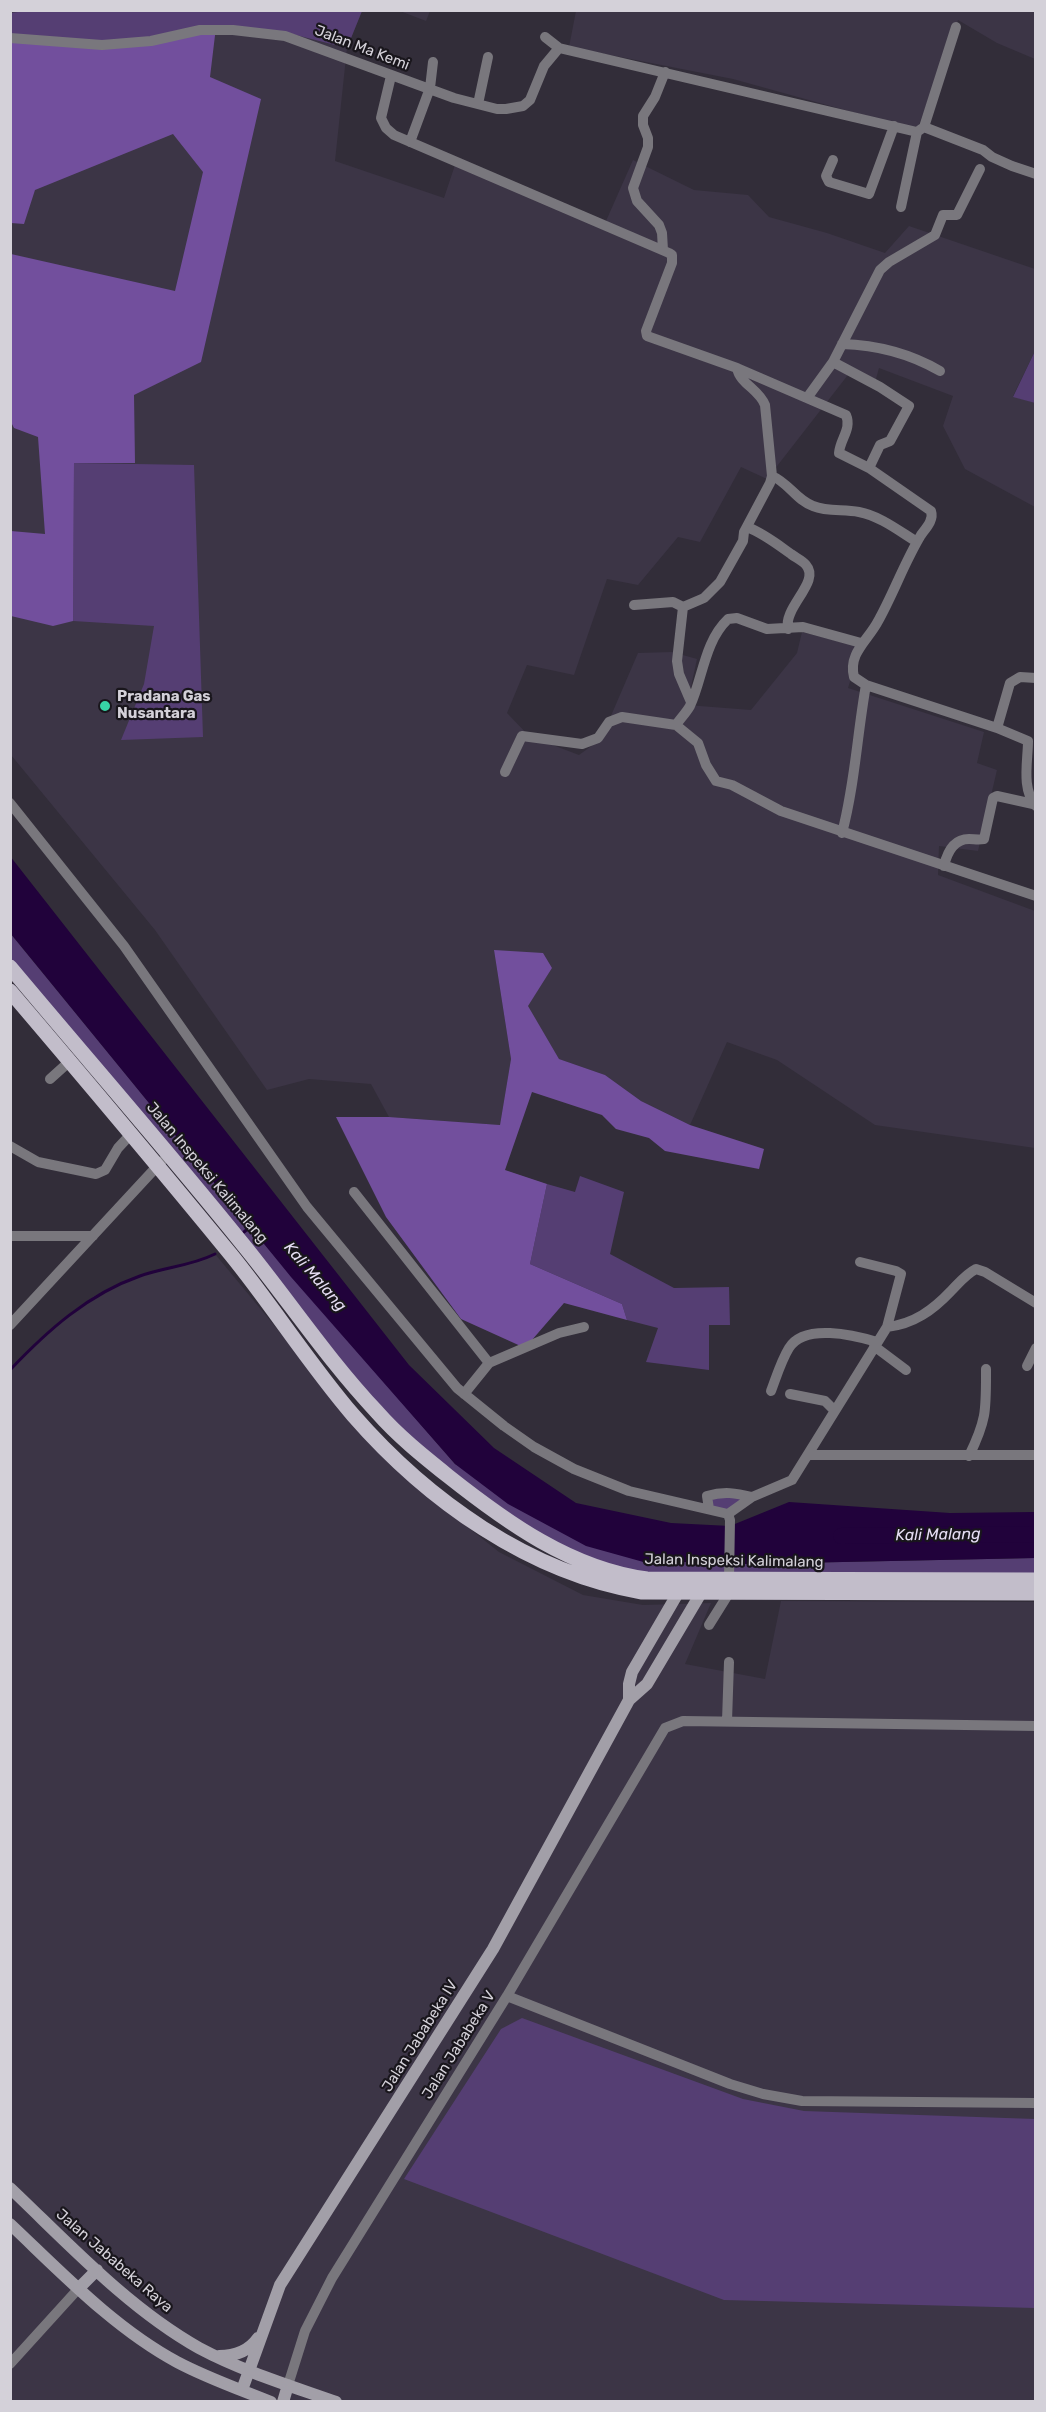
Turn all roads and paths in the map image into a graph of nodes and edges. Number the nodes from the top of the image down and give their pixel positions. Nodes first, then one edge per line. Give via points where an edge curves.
1 (956, 27) dead end
2 (545, 37) dead end
3 (10, 38) edge
4 (559, 48) junction
5 (488, 57) dead end
6 (433, 62) dead end
7 (665, 72) junction
8 (391, 76) junction
9 (430, 88) junction
10 (478, 104) junction
11 (894, 126) junction
12 (920, 130) junction
13 (410, 142) junction
14 (833, 160) dead end
15 (980, 169) dead end
16 (1035, 174) edge
17 (900, 207) dead end
18 (663, 250) junction
19 (842, 344) junction
20 (833, 362) junction
21 (737, 368) junction
22 (940, 371) dead end
23 (807, 398) junction
24 (869, 468) junction
25 (772, 476) junction
26 (747, 527) junction
27 (917, 542) junction
28 (634, 605) dead end
29 (683, 607) junction
30 (788, 629) junction
31 (861, 643) junction
32 (1035, 678) edge
33 (866, 685) junction
34 (691, 702) junction
35 (676, 726) junction
36 (997, 728) junction
37 (505, 772) dead end
38 (10, 803) edge
39 (1034, 805) edge
40 (843, 833) junction
41 (944, 866) junction
42 (1035, 896) edge
43 (10, 967) edge
44 (10, 991) edge
45 (37, 1011) junction
46 (70, 1061) junction
47 (50, 1079) dead end
48 (95, 1080) junction
49 (131, 1134) junction
50 (10, 1146) edge
51 (163, 1160) junction
52 (354, 1192) dead end
53 (10, 1236) edge
54 (93, 1236) junction
55 (860, 1262) dead end
56 (1035, 1303) edge
57 (10, 1325) edge
58 (584, 1327) dead end
59 (887, 1327) junction
60 (875, 1344) junction
61 (1035, 1348) edge
62 (489, 1363) junction
63 (1027, 1366) dead end
64 (986, 1369) dead end
65 (906, 1370) dead end
66 (771, 1391) dead end
67 (464, 1394) junction
68 (790, 1394) dead end
69 (834, 1410) junction
70 (391, 1426) junction
71 (377, 1440) junction
72 (808, 1455) junction
73 (1035, 1455) edge
74 (969, 1456) junction
75 (752, 1497) junction
76 (709, 1509) junction
77 (729, 1518) junction
78 (1035, 1580) edge
79 (655, 1586) junction
80 (678, 1586) junction
81 (701, 1586) junction
82 (729, 1586) junction
83 (1035, 1593) edge
84 (709, 1625) dead end
85 (729, 1662) dead end
86 (629, 1700) junction
87 (727, 1721) junction
88 (1035, 1726) edge
89 (507, 1996) junction
90 (1035, 2103) edge
91 (10, 2188) edge
92 (10, 2224) edge
93 (97, 2270) junction
94 (79, 2288) junction
95 (261, 2334) junction
96 (217, 2356) junction
97 (10, 2364) edge
98 (249, 2369) junction
99 (288, 2385) junction
100 (237, 2392) edge
101 (271, 2402) edge
102 (283, 2402) edge
103 (336, 2402) edge

1 - 12 street
2 - 4 street
3 - 8 street, Jalan Ma Kemi via 102,45 151,41 200,30 261,33 299,40
4 - 7 street
4 - 10 street, Jalan Ma Kemi via 544,66 530,100 523,106 496,109
5 - 10 street
6 - 9 street
7 - 11 street
7 - 18 street via 643,116 648,147 633,188 637,201 659,225
8 - 9 street, Jalan Ma Kemi
8 - 13 street via 381,118 386,128
9 - 10 street, Jalan Ma Kemi
9 - 13 street
11 - 12 street
11 - 14 street via 868,195 828,182 826,176
12 - 16 street via 983,150 992,158
12 - 17 street
13 - 18 street
15 - 19 street via 957,214 943,215 935,235 880,270
18 - 21 street via 672,255 672,263 645,334
19 - 20 street
19 - 22 street via 903,353
20 - 23 street
20 - 24 street via 909,406 891,439 880,445
21 - 23 street
21 - 25 street via 739,376 761,396 765,405
23 - 24 street via 846,416 848,429 839,453
24 - 27 street via 931,511 932,518
25 - 26 street
25 - 27 street via 811,506 866,513
26 - 29 street via 717,587 705,598
26 - 30 street via 808,567 807,584 788,616
27 - 31 street via 876,626
28 - 29 street via 673,602
29 - 34 street via 677,661
30 - 31 street via 803,627
30 - 34 street via 767,629 737,618 728,619 712,640
31 - 33 street via 851,667 855,679
32 - 36 street via 1020,677 1010,683
33 - 36 street
33 - 40 street
34 - 35 street
35 - 37 street via 622,717 609,722 598,738 582,744 522,736
35 - 40 street via 698,743 716,781 732,785 781,811
36 - 39 street via 1028,741 1027,786
38 - 67 street via 124,946 307,1208
39 - 41 street via 993,798 984,839 967,839 953,845
40 - 41 street
41 - 42 street
43 - 45 main road, Jalan Inspeksi Kalimalang
44 - 45 main road, Jalan Inspeksi Kalimalang
45 - 46 main road, Jalan Inspeksi Kalimalang
45 - 48 main road, Jalan Inspeksi Kalimalang
46 - 47 street
46 - 48 main road, Jalan Inspeksi Kalimalang
48 - 49 main road, Jalan Inspeksi Kalimalang
48 - 51 main road, Jalan Inspeksi Kalimalang
49 - 50 street via 105,1170 96,1174 38,1162
49 - 51 main road, Jalan Inspeksi Kalimalang
51 - 54 street
51 - 70 main road, Jalan Inspeksi Kalimalang via 243,1243 349,1380
51 - 71 main road, Jalan Inspeksi Kalimalang via 352,1414
52 - 62 street
53 - 54 street
54 - 57 street
55 - 59 street via 901,1274
56 - 59 street via 976,1269 922,1316
58 - 62 street via 559,1333
59 - 60 street
60 - 65 street
60 - 66 street via 853,1335 833,1333 801,1338 789,1348
60 - 69 street
61 - 63 street
62 - 67 street
64 - 74 street via 986,1414
67 - 76 street via 519,1436 574,1469 629,1491
68 - 69 street via 825,1401
69 - 72 street
70 - 71 main road
70 - 79 main road, Jalan Inspeksi Kalimalang via 483,1504 544,1543
71 - 79 main road, Jalan Inspeksi Kalimalang via 475,1524 541,1560 605,1585 634,1591
72 - 74 street
72 - 75 street via 792,1480
73 - 74 street
75 - 76 street via 720,1492 707,1496
75 - 77 street
76 - 77 street
77 - 82 street
78 - 82 main road, Jalan Inspeksi Kalimalang
79 - 80 main road, Jalan Inspeksi Kalimalang
80 - 81 main road, Jalan Inspeksi Kalimalang
80 - 86 street, Jalan Jababeka IV via 633,1672
81 - 82 main road, Jalan Inspeksi Kalimalang
81 - 86 street, Jalan Jababeka IV via 647,1684
82 - 83 main road, Jalan Inspeksi Kalimalang
82 - 84 street
85 - 87 street
86 - 95 street, Jalan Jababeka IV via 493,1949 280,2285
87 - 88 street
87 - 89 street, Jalan Jababeka V via 683,1721 671,1724 662,1733
89 - 90 street via 763,2094 802,2101
89 - 99 street, Jalan Jababeka V via 332,2278 305,2331
91 - 93 street, Jalan Jababeka Raya
92 - 94 street
93 - 94 street
93 - 96 street, Jalan Jababeka Raya via 152,2316
94 - 97 street
94 - 100 street via 148,2344
95 - 96 street via 247,2350
95 - 98 street, Jalan Jababeka IV
96 - 98 street, Jalan Jababeka Raya
98 - 99 street, Jalan Jababeka Raya
98 - 100 street, Jalan Jababeka IV
99 - 102 street, Jalan Jababeka V
99 - 103 street, Jalan Jababeka Raya
100 - 101 street

